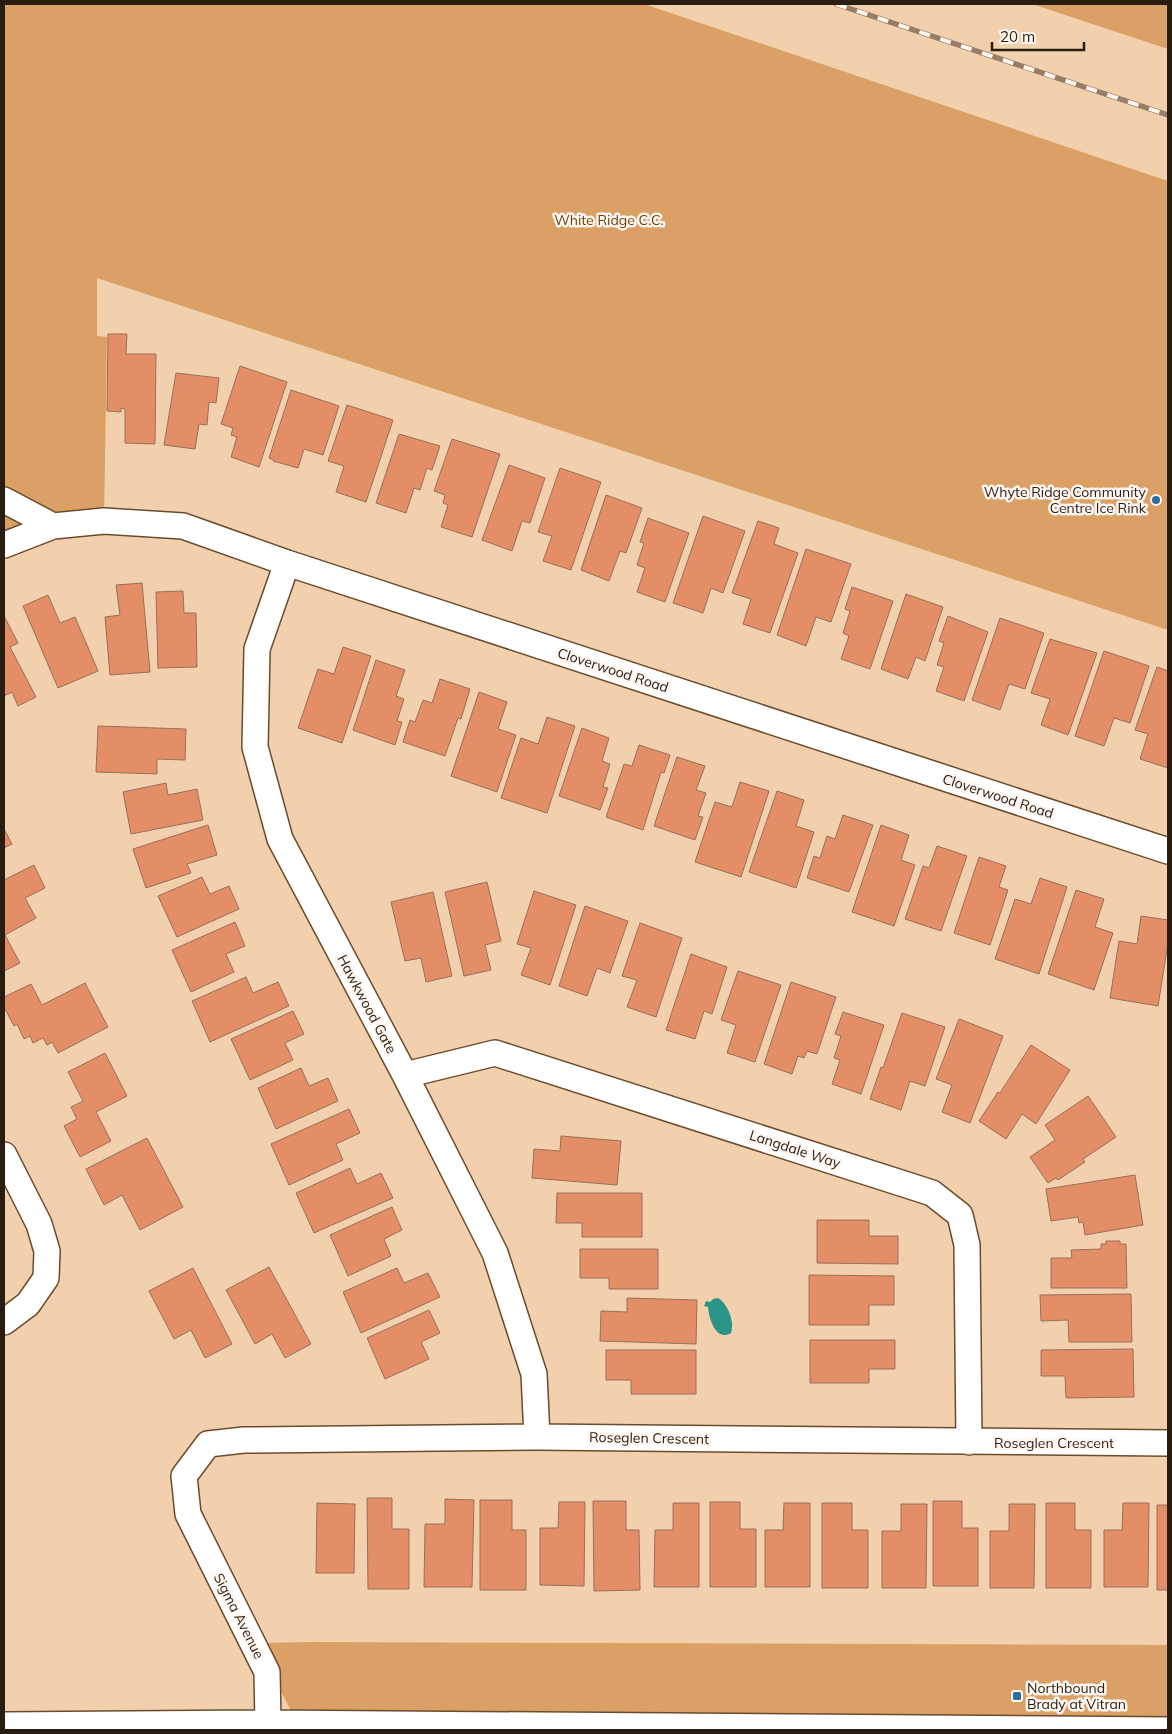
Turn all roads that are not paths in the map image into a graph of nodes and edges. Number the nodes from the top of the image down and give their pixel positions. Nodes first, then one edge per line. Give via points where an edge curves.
1 (4, 500) edge
2 (53, 526) junction
3 (4, 545) edge
4 (287, 563) junction
5 (1168, 852) edge
6 (405, 1075) junction
7 (4, 1156) edge
8 (4, 1322) edge
9 (537, 1437) junction
10 (969, 1442) junction
11 (1168, 1443) edge
12 (188, 1514) joint
13 (268, 1723) junction
14 (4, 1725) edge
15 (1155, 1730) edge
16 (1168, 1730) edge

1 - 2 street
2 - 3 street, Cloverwood Road
2 - 4 street, Cloverwood Road via 104,521 183,526
4 - 5 street, Cloverwood Road
4 - 6 street, Hawkwood Gate via 257,649 255,747 280,839
6 - 9 street, Hawkwood Gate via 495,1253 534,1374
6 - 10 street, Langdale Way via 495,1053 932,1193 960,1215 967,1245
7 - 8 street via 39,1224 46,1250 46,1278 28,1304
9 - 10 street, Roseglen Crescent
9 - 12 street, Roseglen Crescent via 244,1440 208,1444 184,1476
10 - 11 street, Roseglen Crescent
12 - 13 street, Sigma Avenue via 267,1672
13 - 14 street
13 - 15 street
15 - 16 street

